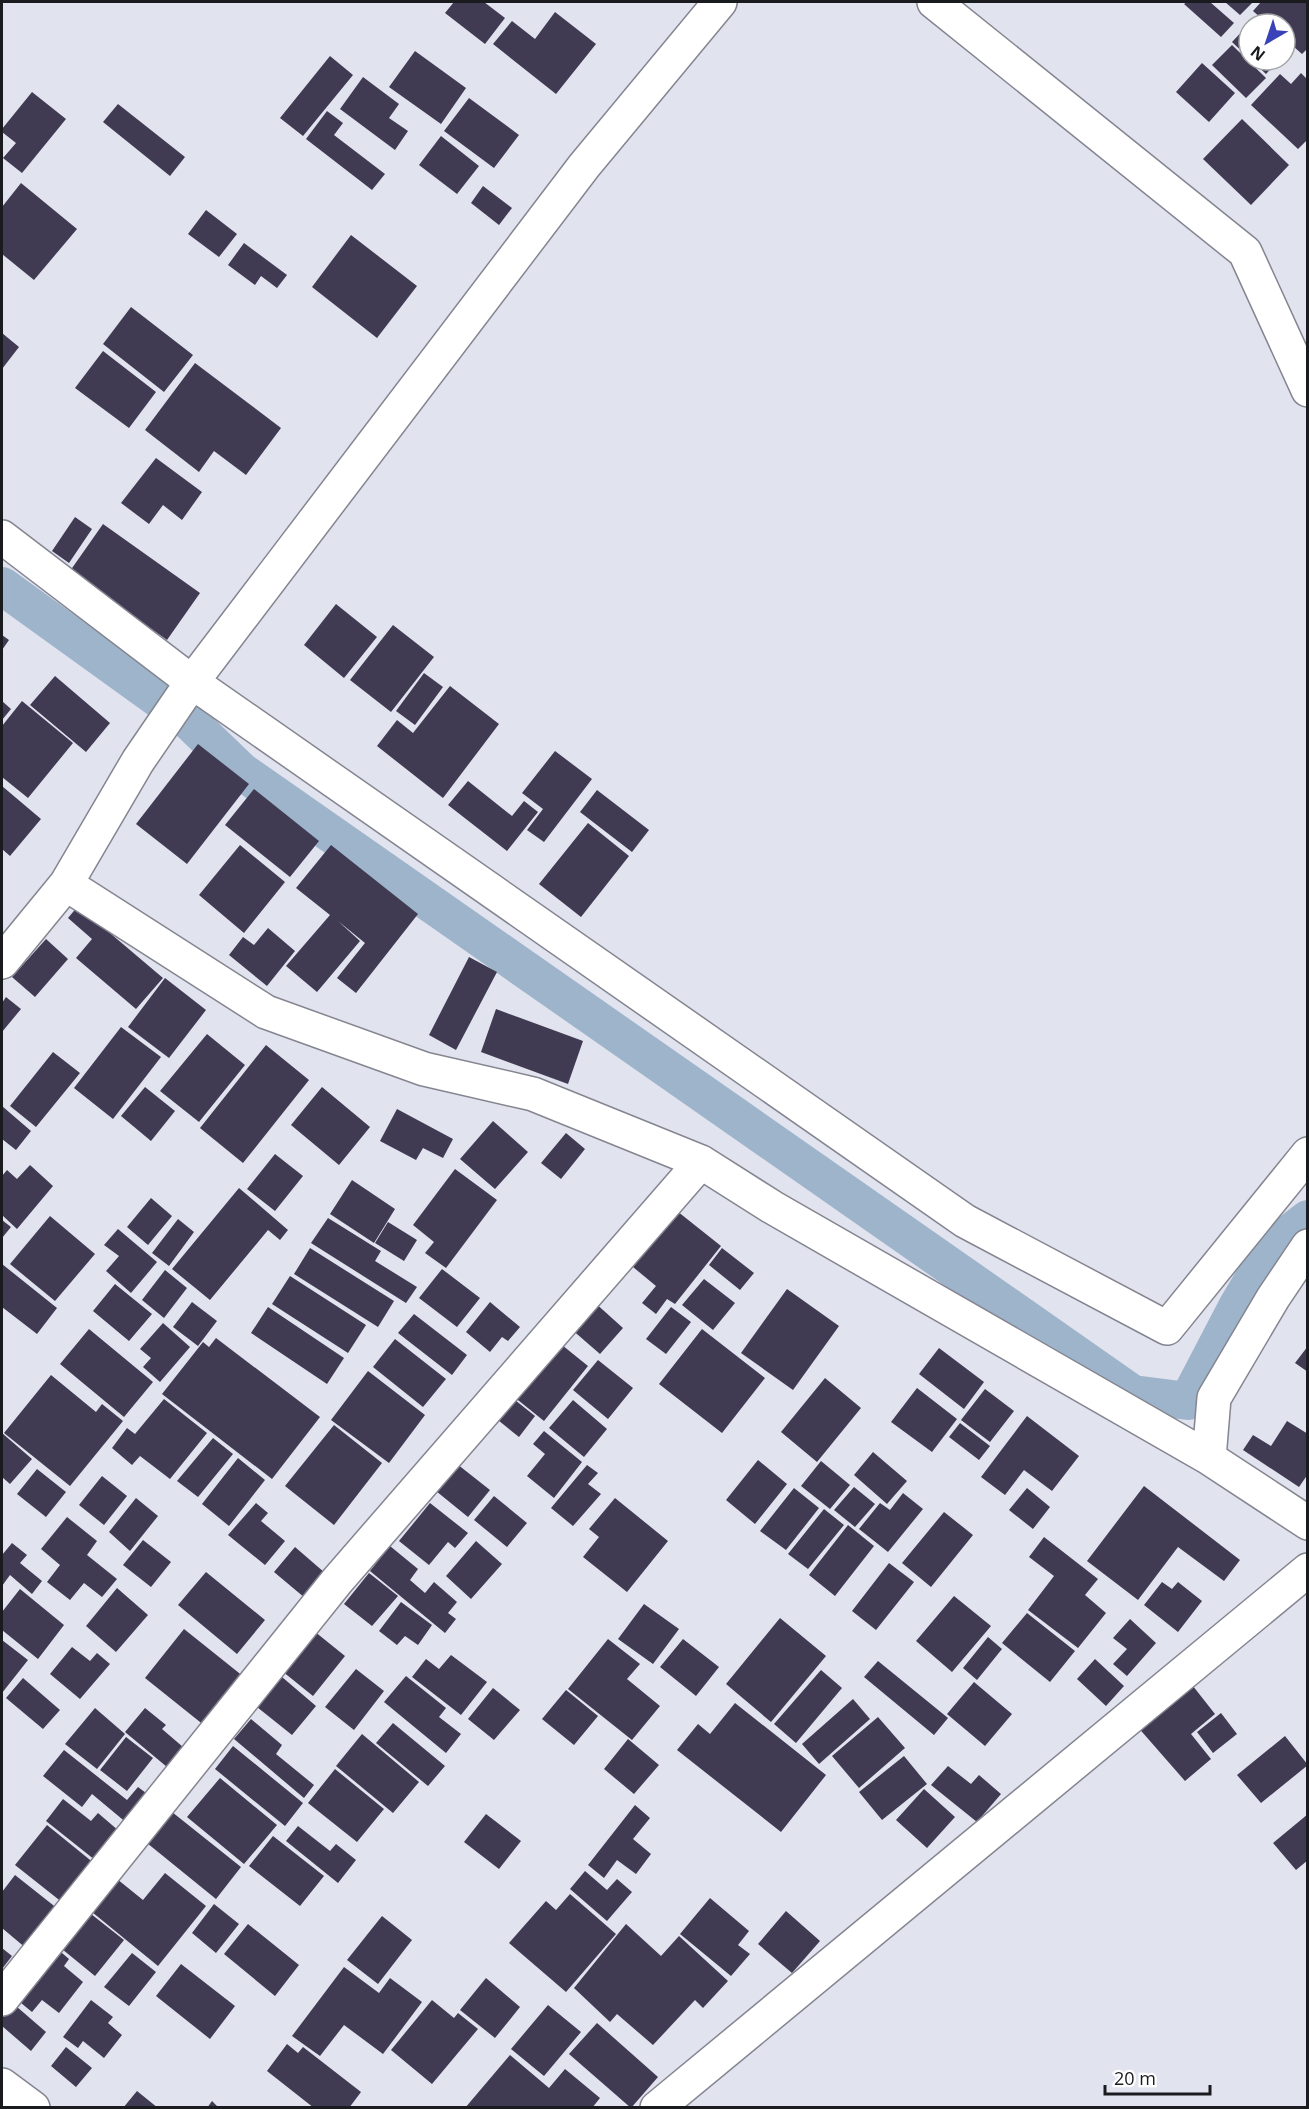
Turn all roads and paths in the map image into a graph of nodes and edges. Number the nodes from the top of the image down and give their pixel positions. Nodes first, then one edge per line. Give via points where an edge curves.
1 (720, 2) edge
2 (934, 2) edge
3 (1308, 390) edge
4 (2, 537) edge
5 (192, 682) junction
6 (66, 884) junction
7 (2, 962) edge
8 (1308, 1154) edge
9 (701, 1162) junction
10 (1308, 1246) edge
11 (1209, 1458) junction
12 (1308, 1523) edge
13 (1308, 1570) edge
14 (2, 1999) edge
15 (2, 2085) edge
16 (33, 2108) edge
17 (657, 2108) edge

1 - 5 street via 584,166
2 - 3 street via 1245,252
4 - 5 street
5 - 6 street via 138,761
5 - 8 street via 965,1221 1167,1328
6 - 7 street
6 - 9 street via 266,1012 424,1068 533,1094
9 - 11 street via 772,1207
9 - 14 street via 337,1581
10 - 11 street via 1214,1398
11 - 12 street
13 - 17 street
15 - 16 street

